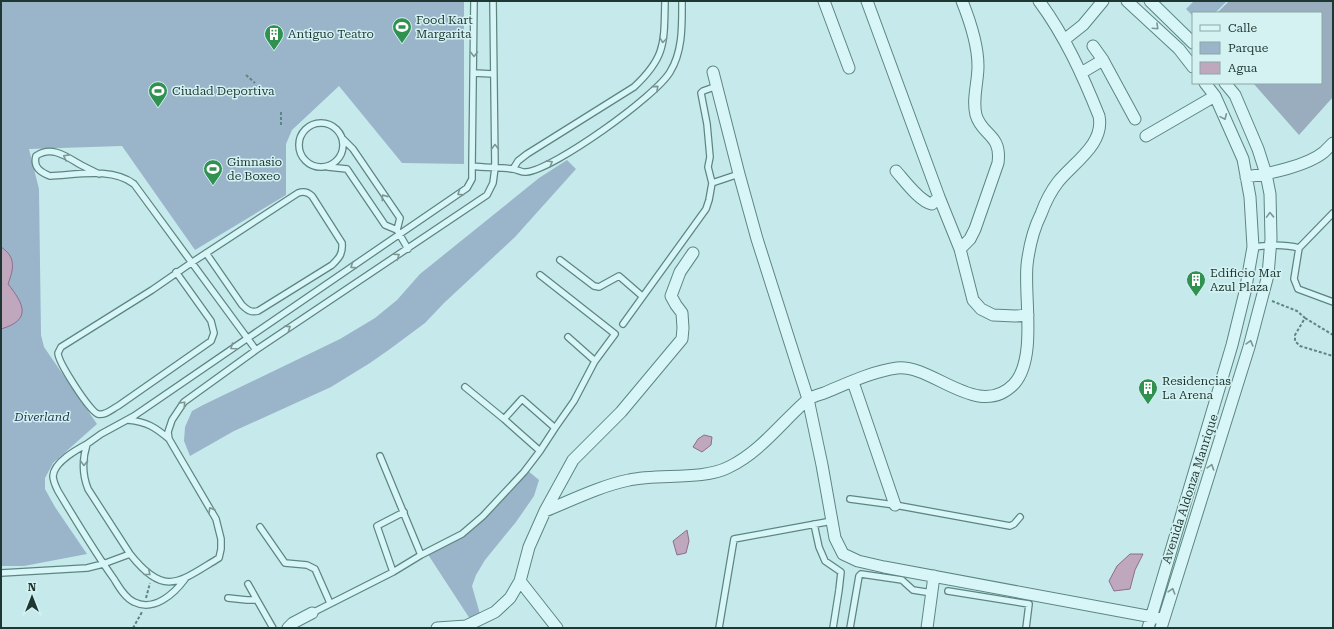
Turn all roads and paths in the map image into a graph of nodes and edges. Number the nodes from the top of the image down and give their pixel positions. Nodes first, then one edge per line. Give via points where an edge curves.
1 (474, 1) edge
2 (494, 1) edge
3 (665, 1) edge
4 (682, 1) edge
5 (824, 1) edge
6 (867, 1) edge
7 (962, 1) edge
8 (1039, 1) edge
9 (1103, 1) edge
10 (1127, 1) edge
11 (1150, 1) edge
12 (1064, 40) junction
13 (1192, 42) edge
14 (1093, 46) dead end
15 (1103, 60) junction
16 (1192, 66) edge
17 (849, 68) dead end
18 (713, 72) dead end
19 (474, 73) junction
20 (1081, 73) junction
21 (493, 74) junction
22 (246, 75) dead end
23 (255, 83) dead end
24 (1206, 84) edge
25 (1226, 84) edge
26 (717, 86) junction
27 (1215, 96) junction
28 (281, 112) dead end
29 (1135, 119) dead end
30 (281, 124) dead end
31 (1146, 136) dead end
32 (343, 138) junction
33 (1333, 143) edge
34 (327, 166) junction
35 (472, 166) junction
36 (495, 168) junction
37 (513, 168) junction
38 (896, 171) dead end
39 (99, 174) junction
40 (738, 174) junction
41 (1266, 174) junction
42 (1246, 177) junction
43 (712, 183) junction
44 (939, 197) junction
45 (1333, 213) edge
46 (398, 232) junction
47 (1271, 245) junction
48 (1253, 247) junction
49 (1299, 248) junction
50 (408, 249) junction
51 (960, 249) junction
52 (206, 253) junction
53 (693, 253) dead end
54 (560, 260) dead end
55 (191, 263) junction
56 (176, 272) junction
57 (540, 275) dead end
58 (642, 296) junction
59 (1263, 297) junction
60 (1333, 302) edge
61 (1028, 315) junction
62 (1305, 318) junction
63 (623, 324) dead end
64 (1333, 335) edge
65 (568, 337) dead end
66 (247, 338) junction
67 (256, 350) junction
68 (1333, 356) edge
69 (595, 361) junction
70 (853, 382) junction
71 (465, 387) dead end
72 (808, 399) junction
73 (504, 419) junction
74 (128, 420) junction
75 (554, 428) junction
76 (169, 439) junction
77 (88, 444) junction
78 (540, 451) junction
79 (380, 456) dead end
80 (850, 498) dead end
81 (895, 505) junction
82 (545, 511) junction
83 (404, 512) junction
84 (1020, 517) dead end
85 (832, 521) junction
86 (814, 524) junction
87 (260, 527) dead end
88 (130, 554) junction
89 (421, 555) junction
90 (103, 564) junction
91 (394, 572) junction
92 (1, 573) edge
93 (934, 576) junction
94 (185, 579) junction
95 (520, 580) junction
96 (248, 584) dead end
97 (948, 591) dead end
98 (990, 592) junction
99 (932, 593) junction
100 (228, 598) dead end
101 (257, 600) junction
102 (330, 603) junction
103 (312, 613) joint
104 (1151, 616) junction
105 (1162, 623) edge
106 (273, 628) edge
107 (288, 628) edge
108 (437, 628) edge
109 (557, 628) edge
110 (719, 628) edge
111 (833, 628) edge
112 (850, 628) edge
113 (927, 628) edge
114 (1026, 628) edge
115 (1148, 628) edge

1 -> 19 lane
2 - 21 lane
3 -> 37 lane via 664,44 653,67 642,80 527,154
37 -> 4 lane via 525,173 540,168 579,147 660,84 674,65 679,49
5 - 17 street
6 - 44 street
7 - 51 street via 978,56 974,99 977,117 980,125 996,141 999,156 975,229
8 - 12 street
9 - 12 street via 1083,25
10 -> 16 street via 1179,49
11 - 13 street
12 - 20 street
14 - 15 street
15 - 20 street
15 - 29 street
18 - 26 street
19 - 21 lane
19 - 35 lane
20 - 61 street via 1099,116 1100,131 1088,150 1057,183 1040,215 1032,238 1027,267
36 -> 21 lane
22 - 23 path
24 - 27 street, Avenida Aldonza Manrique
25 - 41 street, Avenida Aldonza Manrique via 1235,95
26 - 40 street
26 - 43 lane via 703,91 702,94 710,157 708,168
27 - 31 street
27 -> 42 street, Avenida Aldonza Manrique via 1243,159
28 - 30 path
32 - 34 lane via 341,156
32 - 34 lane via 332,125 324,122 315,123 301,133 299,151 303,159 318,167
46 -> 32 lane via 400,218
33 - 41 street via 1309,161
34 - 46 lane via 347,169 384,225
35 - 36 lane
35 -> 46 lane via 472,179 467,188
36 - 37 lane
36 - 50 lane via 493,182 487,195
38 - 44 street via 925,201 932,204
39 -> 39 lane via 57,152 36,156 36,167 50,176
39 - 55 lane via 120,177 134,184
40 - 43 lane
40 - 72 street
41 - 42 street
47 -> 41 street, Avenida Aldonza Manrique via 1270,194
42 - 48 street, Avenida Aldonza Manrique
43 - 58 lane via 706,209
44 - 51 street
45 - 49 lane
46 - 50 lane
46 -> 66 lane
47 - 48 lane
47 - 49 lane
47 - 59 street, Avenida Aldonza Manrique
48 - 104 street, Avenida Aldonza Manrique via 1232,345
49 - 60 lane via 1295,285 1298,289
67 -> 50 lane
51 - 61 street via 976,305 993,315
52 - 52 lane via 298,193 304,192 312,196 342,243 339,258 332,265 256,312 242,306
52 - 55 lane
53 - 82 street via 680,272 672,296 682,313 682,338 621,412 573,460
54 - 58 lane via 594,286 599,287 619,276
55 - 56 lane
55 - 66 lane
56 - 56 lane via 211,321 214,333 211,341 118,406 102,414 96,414 60,362 58,351
57 - 69 lane via 615,334
58 - 63 lane
59 - 62 path via 1297,311
105 -> 59 street, Avenida Aldonza Manrique
61 - 70 street via 1027,350 1021,372 1014,384 1000,393 988,397 973,395 911,369 899,368 883,370
62 - 64 path
62 - 68 path via 1295,335 1295,341 1300,346
65 - 69 lane
66 - 67 lane
66 -> 74 lane
76 -> 67 lane via 168,432 172,420 184,402
69 - 75 lane via 574,401
70 - 72 street
70 - 81 street
71 - 73 lane
72 - 82 street via 750,455 727,469 704,474 630,479
72 - 85 street
73 - 75 lane via 522,399
73 - 78 lane
74 - 76 lane via 146,423
74 - 77 lane
75 - 78 lane
94 -> 76 lane via 219,558 221,539 216,519
77 -> 88 lane via 83,465 88,490
77 - 90 lane via 69,455 57,466 53,476 58,491
78 - 89 lane via 483,516 462,534
79 - 83 lane
80 - 81 lane
81 - 84 lane via 1010,526
82 - 95 street via 529,547
83 - 89 lane
83 - 91 lane via 377,526
85 - 86 lane
85 - 93 street via 835,538 844,554 858,561
86 - 110 lane via 734,539
86 - 111 lane via 819,547 826,561 841,572
87 - 102 lane via 285,564 307,565 315,569
88 - 90 lane
88 -> 94 lane via 151,576 166,583
89 - 91 lane
90 - 92 lane via 87,568
90 - 94 lane via 126,596 145,605 169,596
91 - 102 lane
93 - 98 street
93 - 99 street
95 - 108 street via 510,598 495,612 466,626
95 - 109 street
96 - 101 lane
97 - 98 lane
98 - 104 street
98 - 114 lane via 1029,604
99 - 112 lane via 913,590 902,580 861,574
99 - 113 street
100 - 101 lane
101 - 106 lane
102 - 103 lane
103 - 107 street
104 - 105 street
104 - 115 street, Avenida Aldonza Manrique

